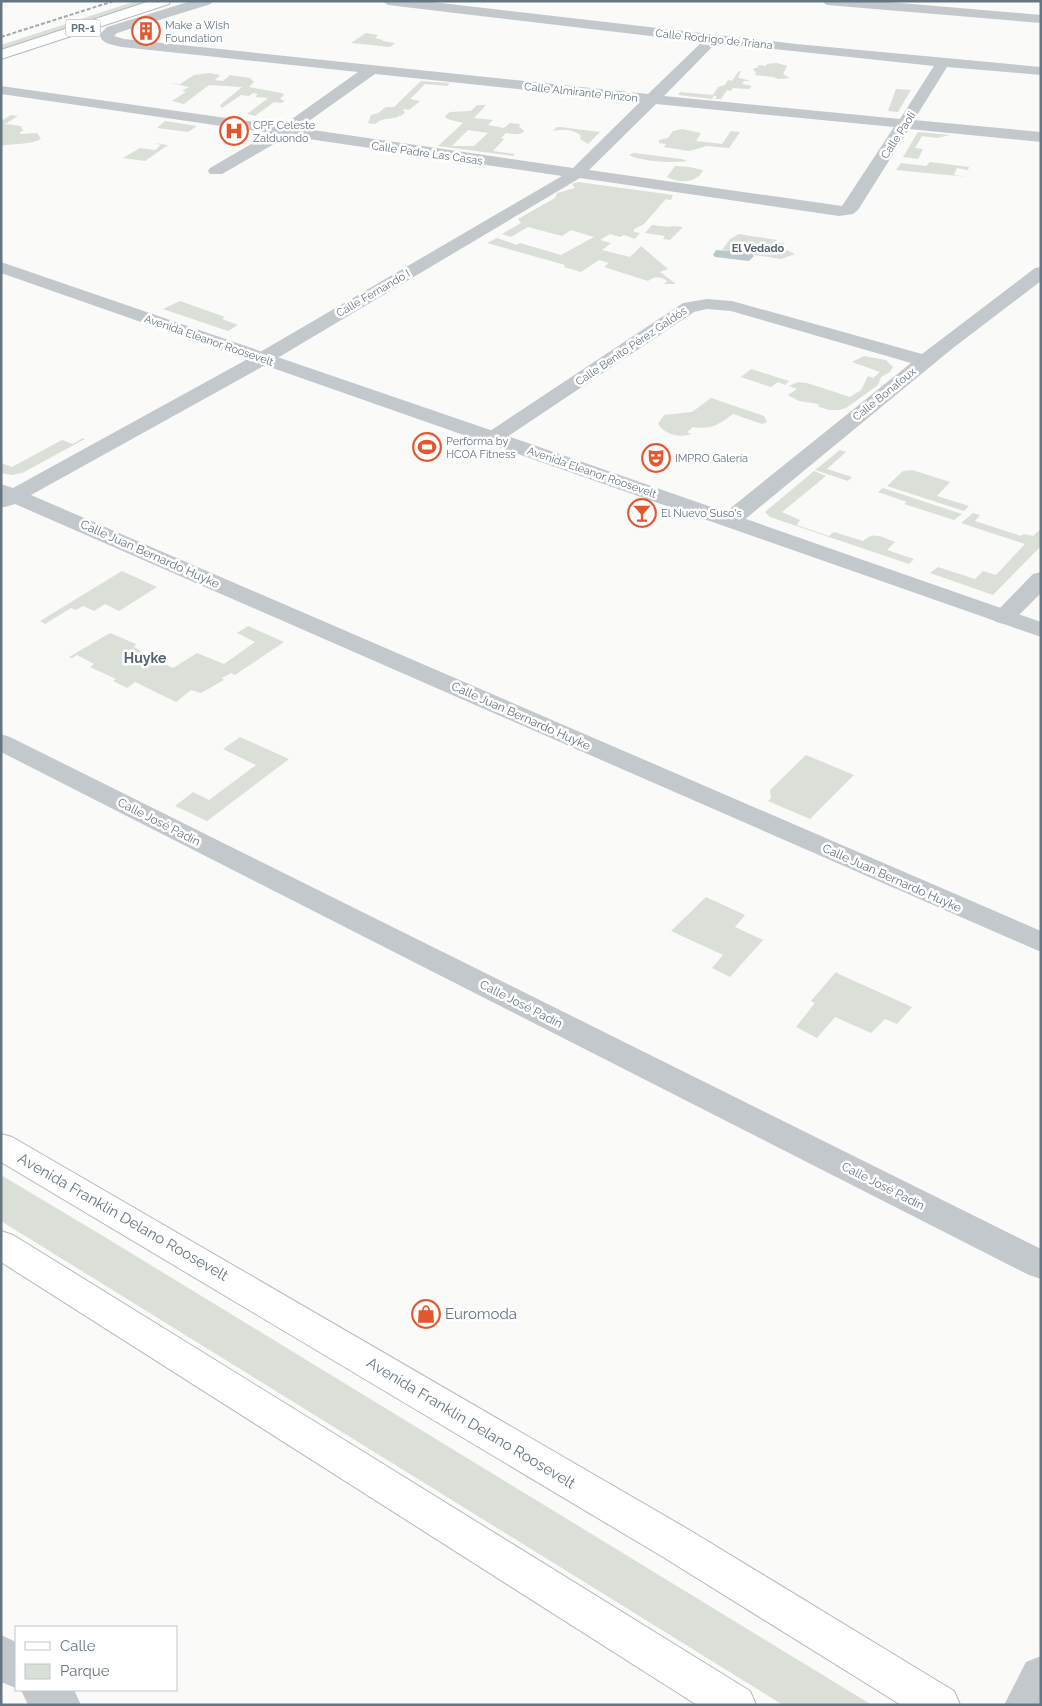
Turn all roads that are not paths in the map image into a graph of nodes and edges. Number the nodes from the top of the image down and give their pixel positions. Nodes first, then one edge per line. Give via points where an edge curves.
1 (164, 1) edge
2 (206, 1) edge
3 (388, 1) edge
4 (826, 1) edge
5 (1041, 19) edge
6 (712, 40) junction
7 (1, 55) edge
8 (943, 63) junction
9 (371, 70) junction
10 (1041, 70) edge
11 (1, 90) edge
12 (651, 99) junction
13 (905, 125) junction
14 (284, 132) junction
15 (1041, 137) edge
16 (216, 171) dead end
17 (576, 174) junction
18 (852, 206) joint
19 (1, 267) edge
20 (1041, 272) edge
21 (262, 358) junction
22 (925, 361) junction
23 (494, 437) junction
24 (6, 496) edge
25 (730, 520) junction
26 (1041, 579) edge
27 (1004, 617) junction
28 (1041, 630) edge
29 (1, 742) edge
30 (1041, 942) edge
31 (1, 1146) edge
32 (1, 1245) edge
33 (1041, 1265) edge
34 (1, 1655) edge
35 (15, 1667) edge
36 (1041, 1676) edge
37 (43, 1691) edge
38 (60, 1705) edge
39 (735, 1705) edge
40 (939, 1705) edge
41 (1025, 1705) edge

1 - 7 main road, PR-1
2 - 9 street, Calle Almirante Pinzón via 112,30 106,38 122,43
3 - 6 street, Calle Rodrigo de Triana
4 - 5 street
6 - 8 street, Calle Rodrigo de Triana
6 - 12 street, Calle Fernando I
8 - 10 street, Calle Rodrigo de Triana
8 - 13 street, Calle Paoli
9 - 12 street, Calle Almirante Pinzón
9 - 14 street
11 - 14 street, Calle Padre Las Casas
12 - 13 street, Calle Almirante Pinzón
12 - 17 street, Calle Fernando I
13 - 15 street, Calle Almirante Pinzón
13 - 18 street, Calle Paoli
14 - 16 street
14 - 17 street, Calle Padre Las Casas
17 - 18 street, Calle Padre Las Casas via 831,210 848,210
17 - 21 street, Calle Fernando I
19 - 21 street, Avenida Eleanor Roosevelt
20 - 22 street, Calle Bonafoux
21 - 23 street, Avenida Eleanor Roosevelt
21 - 24 street, Calle Fernando I
22 - 23 street, Calle Benito Pérez Galdós via 732,306 697,305 689,307
22 - 25 street, Calle Bonafoux
23 - 25 street, Avenida Eleanor Roosevelt
24 - 30 street, Calle Juan Bernardo Huyke
25 - 27 street, Avenida Eleanor Roosevelt
26 - 27 street
27 - 28 street, Avenida Eleanor Roosevelt
29 - 33 street, Calle José Padín
31 - 40 main road, Avenida Franklin Delano Roosevelt via 677,1544
32 - 39 main road
34 - 35 street
36 - 41 street
37 - 38 street

